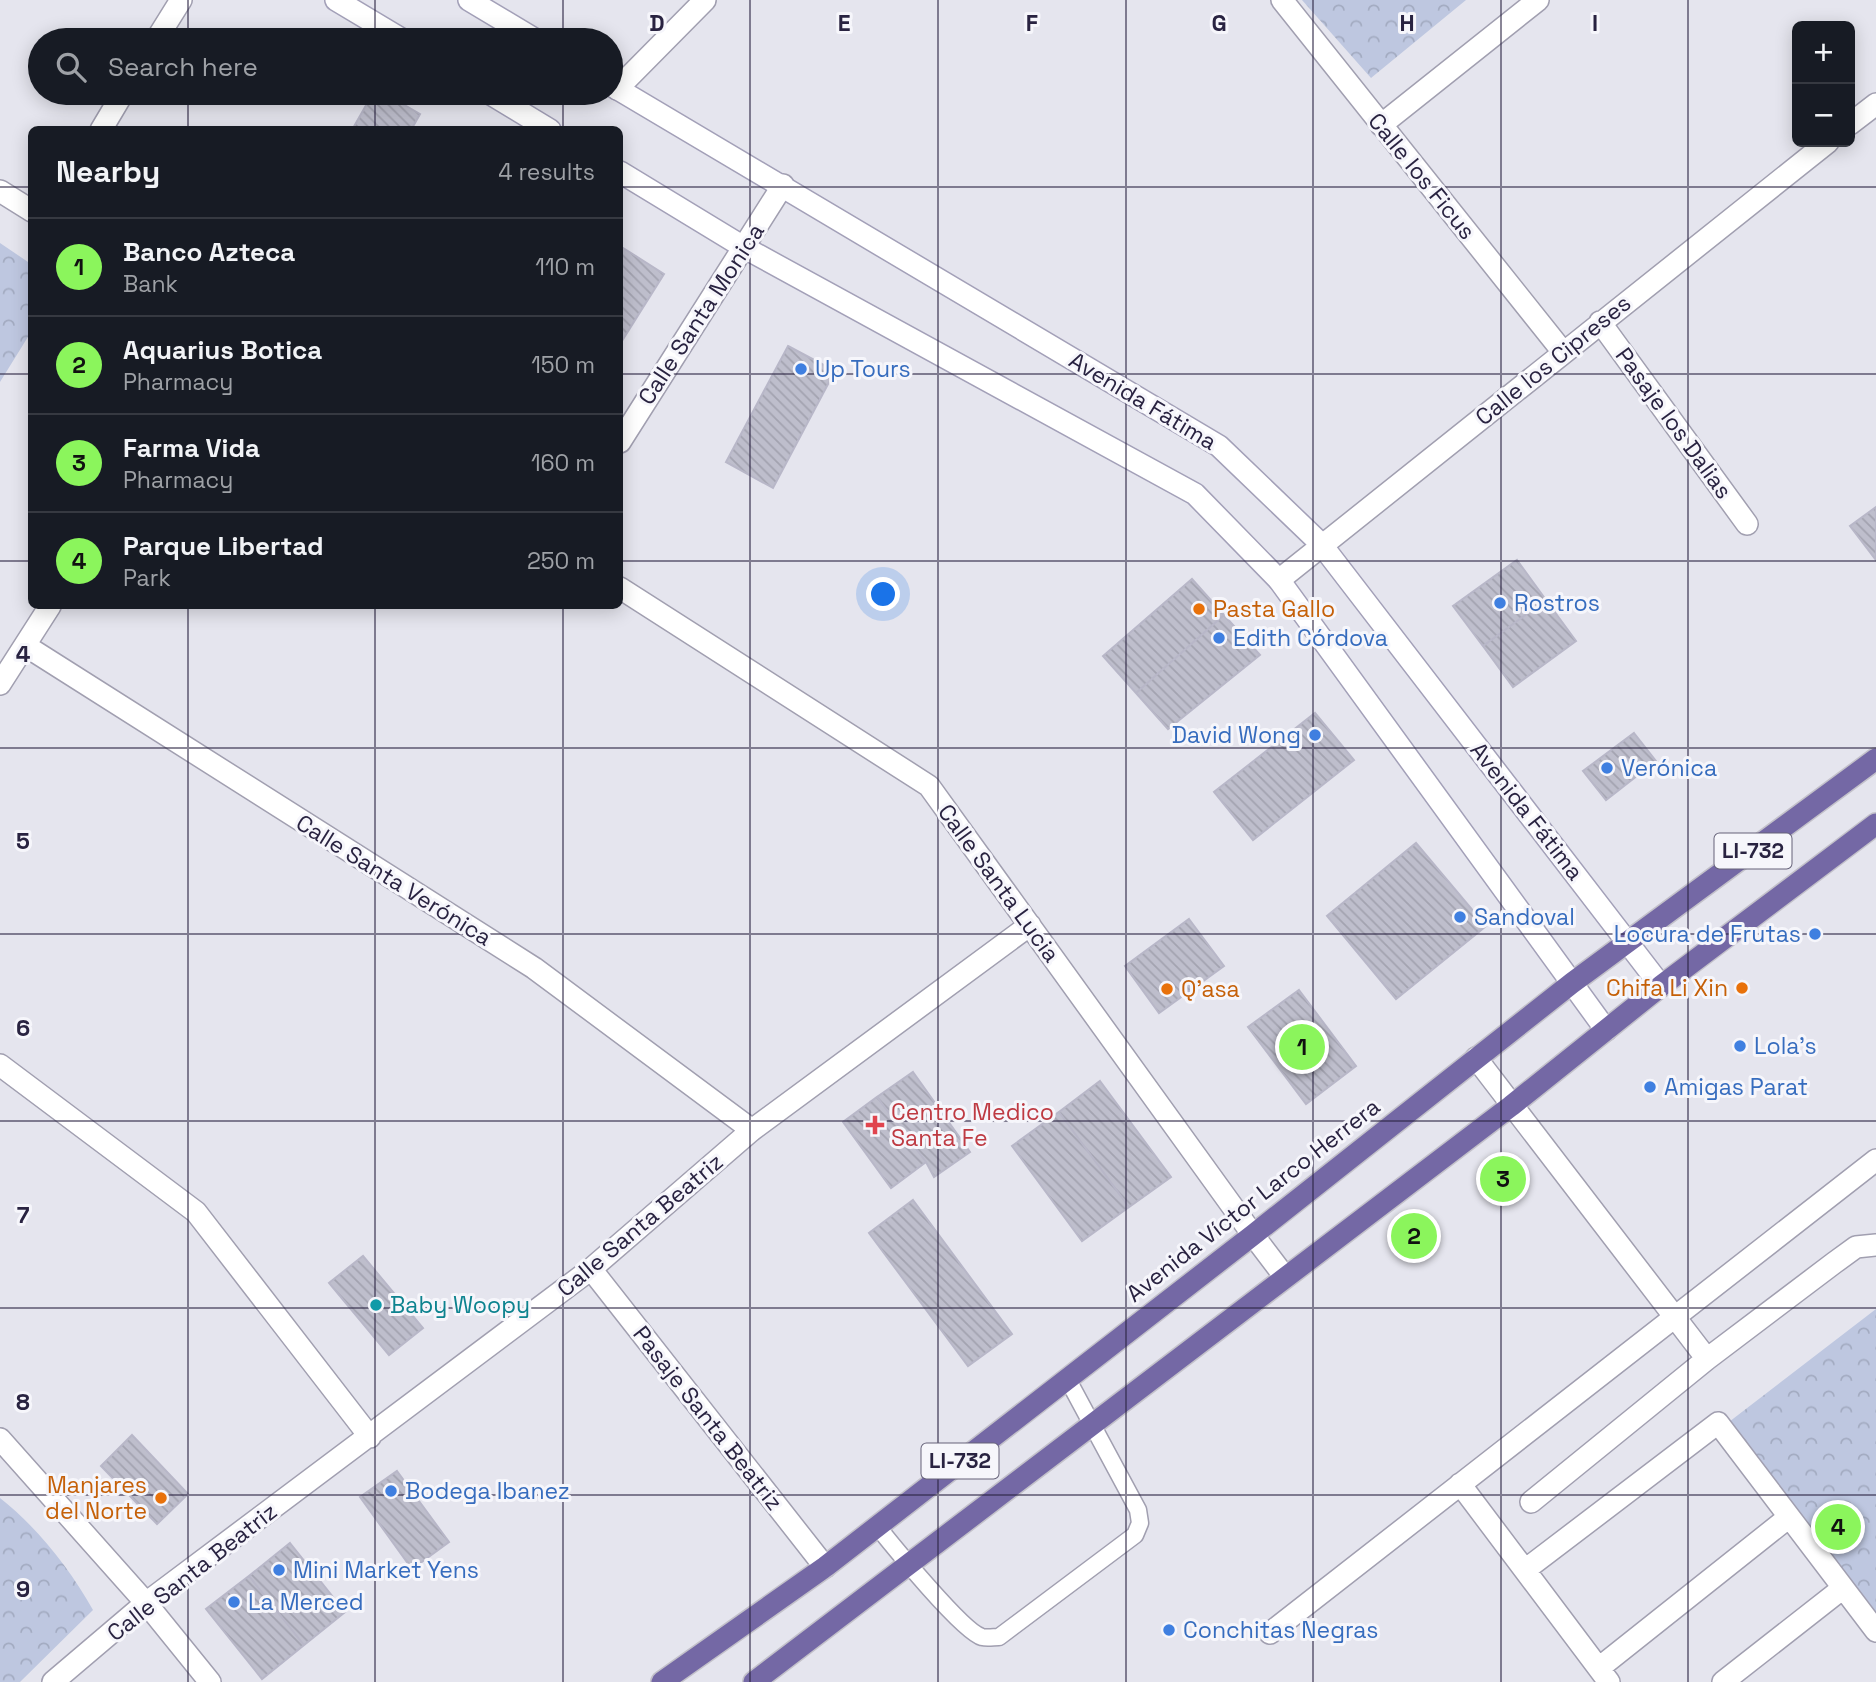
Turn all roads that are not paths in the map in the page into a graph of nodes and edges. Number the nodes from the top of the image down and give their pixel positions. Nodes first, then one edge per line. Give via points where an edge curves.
1 (181, 0) edge
2 (337, 0) edge
3 (469, 0) edge
4 (705, 0) edge
5 (1282, 0) edge
6 (1538, 0) edge
7 (164, 28) edge
8 (383, 28) edge
9 (516, 28) edge
10 (623, 78) edge
11 (623, 92) edge
12 (116, 105) edge
13 (509, 105) edge
14 (1381, 125) junction
15 (103, 126) edge
16 (543, 126) edge
17 (1822, 147) edge
18 (623, 174) edge
19 (782, 185) junction
20 (0, 191) edge
21 (28, 208) edge
22 (745, 248) junction
23 (1600, 322) junction
24 (1563, 352) junction
25 (623, 437) edge
26 (1747, 524) dead end
27 (1321, 544) junction
28 (1279, 580) junction
29 (623, 590) edge
30 (48, 609) edge
31 (26, 646) junction
32 (0, 684) edge
33 (1876, 759) edge
34 (1876, 824) edge
35 (1030, 925) junction
36 (1629, 942) junction
37 (1572, 982) junction
38 (1661, 986) junction
39 (1606, 1030) junction
40 (1476, 1058) junction
41 (0, 1065) edge
42 (1511, 1106) junction
43 (752, 1130) junction
44 (1876, 1160) edge
45 (1253, 1235) junction
46 (1876, 1245) edge
47 (591, 1269) junction
48 (1285, 1277) junction
49 (1674, 1317) junction
50 (1707, 1359) junction
51 (1067, 1378) junction
52 (1093, 1423) junction
53 (370, 1437) junction
54 (0, 1438) edge
55 (1460, 1484) junction
56 (1531, 1502) dead end
57 (1789, 1517) junction
58 (877, 1526) junction
59 (908, 1565) junction
60 (825, 1567) junction
61 (1525, 1570) junction
62 (1843, 1588) junction
63 (146, 1603) junction
64 (1876, 1631) edge
65 (1270, 1633) dead end
66 (1604, 1675) edge
67 (53, 1682) edge
68 (211, 1682) edge
69 (662, 1682) edge
70 (754, 1682) edge
71 (1723, 1682) edge

1 - 7 street
2 - 8 street
3 - 9 street
4 - 10 street
5 - 14 street, Calle los Ficus
6 - 14 street
11 - 19 street, Avenida Fátima
12 - 15 street
13 - 16 street
14 - 24 street, Calle los Ficus
17 - 23 street, Calle los Cipreses
18 - 22 street
19 - 22 street, Calle Santa Monica
19 - 27 street, Avenida Fátima via 1219,446
20 - 21 street
22 - 25 street, Calle Santa Monica
22 - 28 street via 1195,494
23 - 24 street, Calle los Cipreses
23 - 26 street, Pasaje los Dalias
24 - 27 street, Calle los Cipreses
27 - 28 street, Calle los Cipreses
27 - 36 street, Avenida Fátima
28 - 37 street
29 - 35 street, Calle Santa Lucia via 929,786
30 - 31 street
31 - 32 street
31 - 43 street, Calle Santa Verónica via 534,968
33 - 36 main road, Avenida Víctor Larco Herrera / LI-732
34 - 38 main road, LI-732
35 - 43 street, Calle Santa Beatriz
35 - 45 street, Calle Santa Lucia
36 - 37 main road, Avenida Víctor Larco Herrera / LI-732
36 - 38 street, Avenida Fátima
37 - 39 street
37 - 40 main road, Avenida Víctor Larco Herrera / LI-732
38 - 39 main road, LI-732
39 - 42 main road, LI-732
40 - 42 street
40 - 45 main road, Avenida Víctor Larco Herrera / LI-732
41 - 53 street via 196,1212
42 - 48 main road, LI-732
42 - 49 street
43 - 47 street, Calle Santa Beatriz
44 - 49 street
45 - 48 street, Calle Santa Lucia
45 - 51 main road, Avenida Víctor Larco Herrera / LI-732
46 - 50 street via 1856,1247
47 - 53 street, Calle Santa Beatriz
47 - 60 street, Pasaje Santa Beatriz
48 - 52 main road, LI-732
49 - 50 street
49 - 55 street
50 - 56 street
51 - 52 lane
51 - 58 main road, Avenida Víctor Larco Herrera / LI-732
52 - 59 main road, LI-732
52 - 59 lane via 1138,1510 1140,1523 1135,1535 999,1637 982,1637 968,1628
53 - 63 street, Calle Santa Beatriz
54 - 63 street
55 - 61 street
55 - 65 street
57 - 61 street via 1718,1423
57 - 62 street
57 - 66 street
58 - 59 lane
58 - 60 main road, Avenida Víctor Larco Herrera / LI-732
59 - 70 main road, LI-732
60 - 69 main road, Avenida Víctor Larco Herrera / LI-732
61 - 66 street
62 - 64 street
62 - 71 street
63 - 67 street, Calle Santa Beatriz
63 - 68 street

